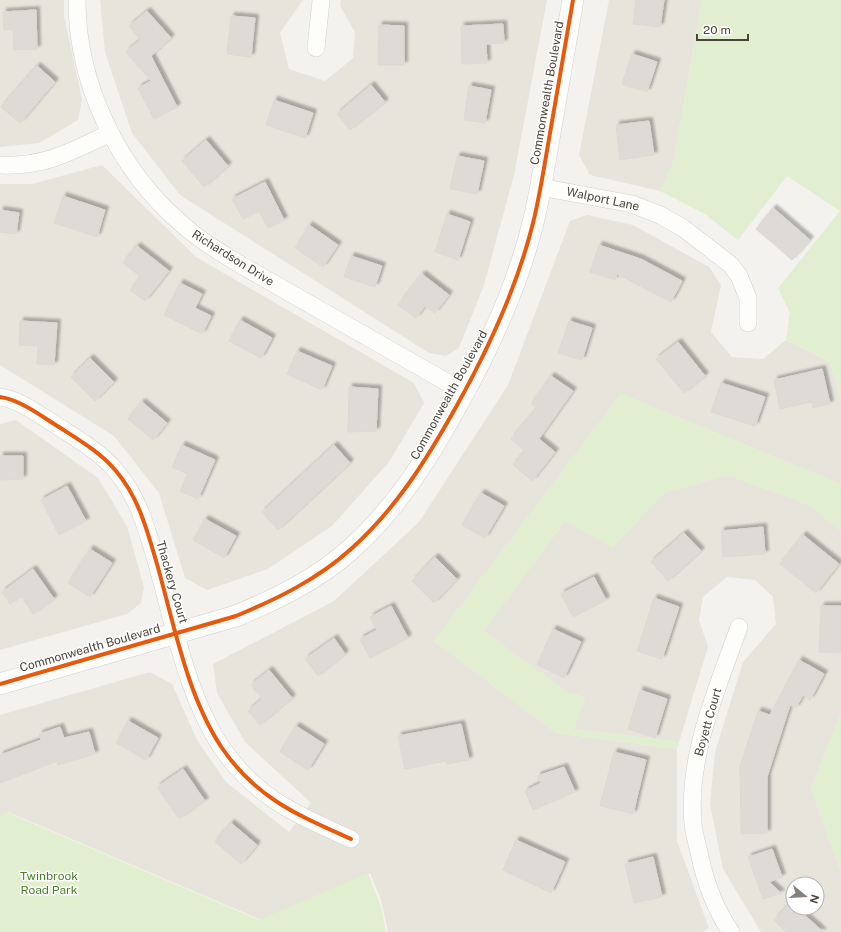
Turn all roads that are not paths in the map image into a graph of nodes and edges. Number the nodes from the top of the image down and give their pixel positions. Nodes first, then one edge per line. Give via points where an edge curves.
1 (77, 0) edge
2 (321, 0) edge
3 (573, 0) edge
4 (316, 48) dead end
5 (110, 133) junction
6 (0, 165) edge
7 (540, 187) junction
8 (748, 323) dead end
9 (464, 392) junction
10 (0, 396) edge
11 (739, 627) dead end
12 (177, 634) junction
13 (0, 684) edge
14 (351, 839) dead end
15 (731, 932) edge

1 - 5 street, Richardson Drive via 81,46 88,76
2 - 4 street
3 - 7 street, Commonwealth Boulevard
5 - 6 street via 43,162 17,166
5 - 9 street, Richardson Drive via 146,187 183,226 207,244
7 - 8 street, Walport Lane via 632,204 683,228 731,265 739,276 748,298
7 - 9 street, Commonwealth Boulevard via 533,222 509,301 485,355
9 - 12 street, Commonwealth Boulevard via 414,479 386,515 350,550 311,579 271,602
10 - 12 street, Thackery Court via 22,404 87,444 125,482 144,518
11 - 15 street, Boyett Court via 704,725 694,780 694,824 705,879 713,902
12 - 13 street, Commonwealth Boulevard
12 - 14 street, Thackery Court via 201,710 223,750 246,778 257,789 291,812

